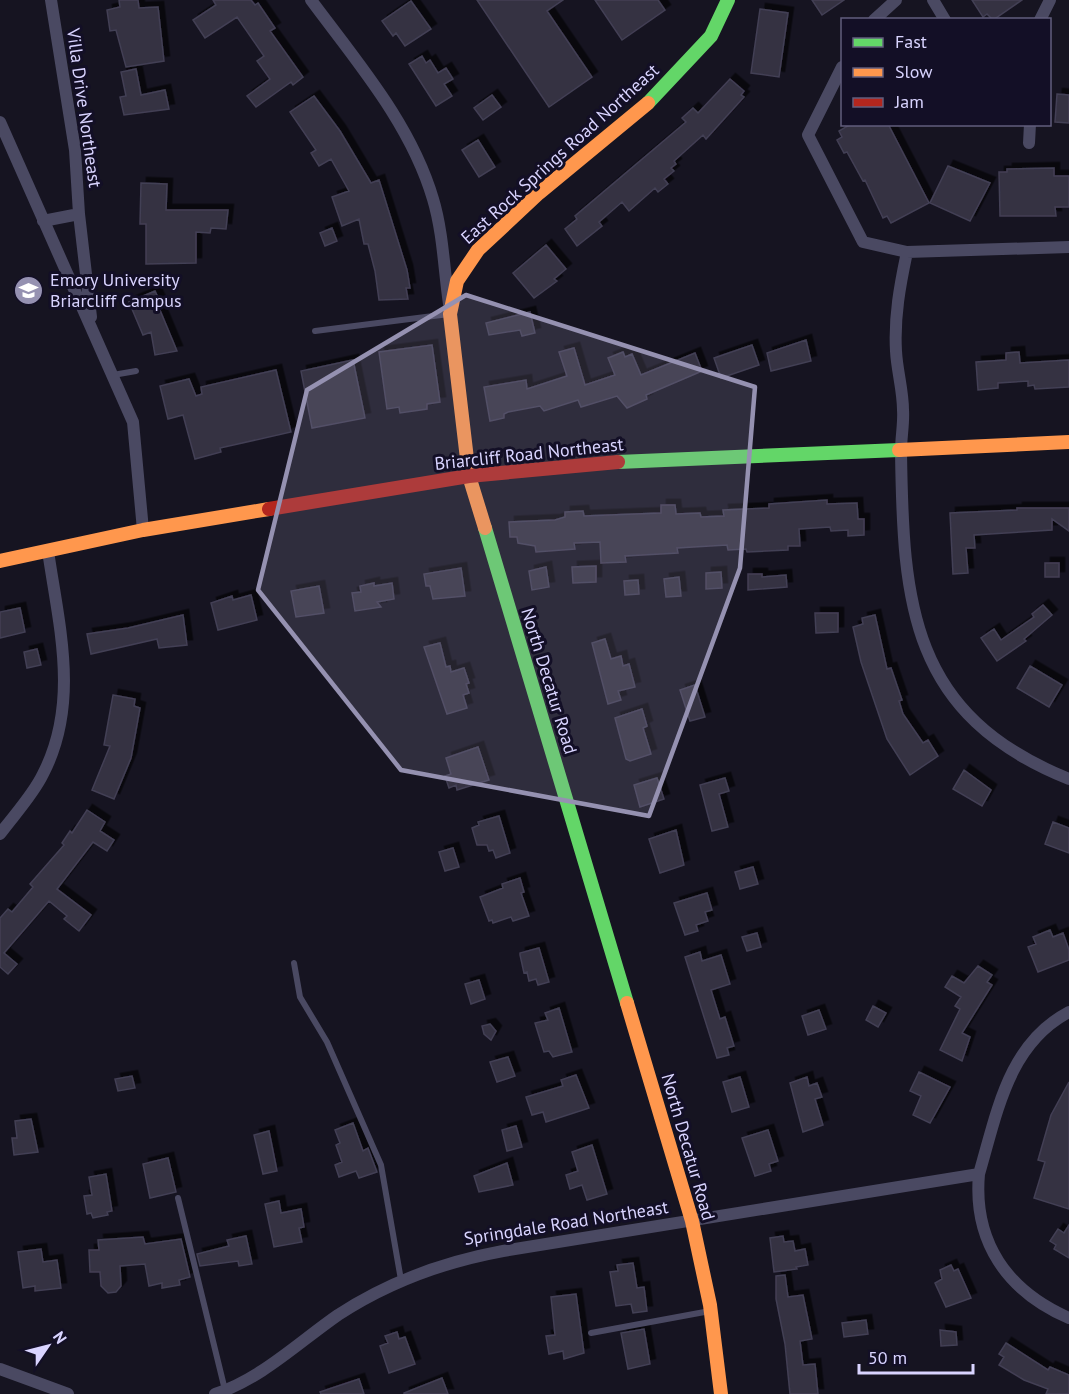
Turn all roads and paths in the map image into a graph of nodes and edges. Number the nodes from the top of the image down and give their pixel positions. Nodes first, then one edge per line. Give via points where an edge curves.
1 (51, 0) edge
2 (311, 0) edge
3 (728, 0) edge
4 (896, 0) edge
5 (933, 0) edge
6 (1050, 0) edge
7 (876, 18) edge
8 (944, 18) edge
9 (1041, 18) edge
10 (841, 71) edge
11 (0, 122) edge
12 (1030, 126) edge
13 (1029, 142) dead end
14 (79, 214) junction
15 (43, 221) junction
16 (1069, 247) edge
17 (907, 252) junction
18 (450, 314) junction
19 (93, 329) junction
20 (315, 332) dead end
21 (136, 371) dead end
22 (113, 375) junction
23 (1069, 442) edge
24 (901, 450) junction
25 (469, 476) junction
26 (143, 530) junction
27 (48, 551) junction
28 (0, 561) edge
29 (1069, 779) edge
30 (0, 834) edge
31 (294, 963) dead end
32 (1069, 1012) edge
33 (979, 1174) junction
34 (178, 1198) dead end
35 (692, 1221) junction
36 (401, 1280) junction
37 (710, 1310) junction
38 (1069, 1318) edge
39 (591, 1333) dead end
40 (0, 1369) edge
41 (220, 1392) edge
42 (68, 1394) edge
43 (721, 1394) edge

1 - 14 street, Villa Drive Northeast via 75,150
2 - 18 street, North Decatur Road via 373,84 418,158 434,201
3 - 18 main road, East Rock Springs Road Northeast via 711,36 647,104 539,193 478,250 457,281
4 - 7 street
5 - 8 street
6 - 9 street
10 - 17 street via 808,135 863,242
11 - 15 street
12 - 13 street
14 - 15 street
14 - 19 street, Villa Drive Northeast
15 - 19 street
16 - 17 street
17 - 24 street via 896,326 896,354 902,378
18 - 20 lane
18 - 25 main road, North Decatur Road
19 - 22 street
21 - 22 lane
22 - 26 street via 137,440
23 - 24 main road, Briarcliff Road Northeast
24 - 25 main road, Briarcliff Road Northeast via 619,462
24 - 29 street via 908,576 929,656 952,697 984,732
25 - 26 main road, Briarcliff Road Northeast
25 - 35 main road, North Decatur Road
26 - 27 main road, Briarcliff Road Northeast
27 - 28 main road, Briarcliff Road Northeast
27 - 30 street via 64,656 64,715 43,774
31 - 36 lane via 300,998 327,1042 381,1165
32 - 33 street via 1046,1026 1016,1064
33 - 35 street, Springdale Road Northeast
33 - 38 street via 981,1224 999,1263 1027,1293
34 - 41 lane
35 - 36 street, Springdale Road Northeast via 468,1257
35 - 37 main road, North Decatur Road
36 - 41 street, Springdale Road Northeast via 363,1300 270,1365
37 - 39 lane
37 - 43 main road, North Decatur Road
40 - 42 street

